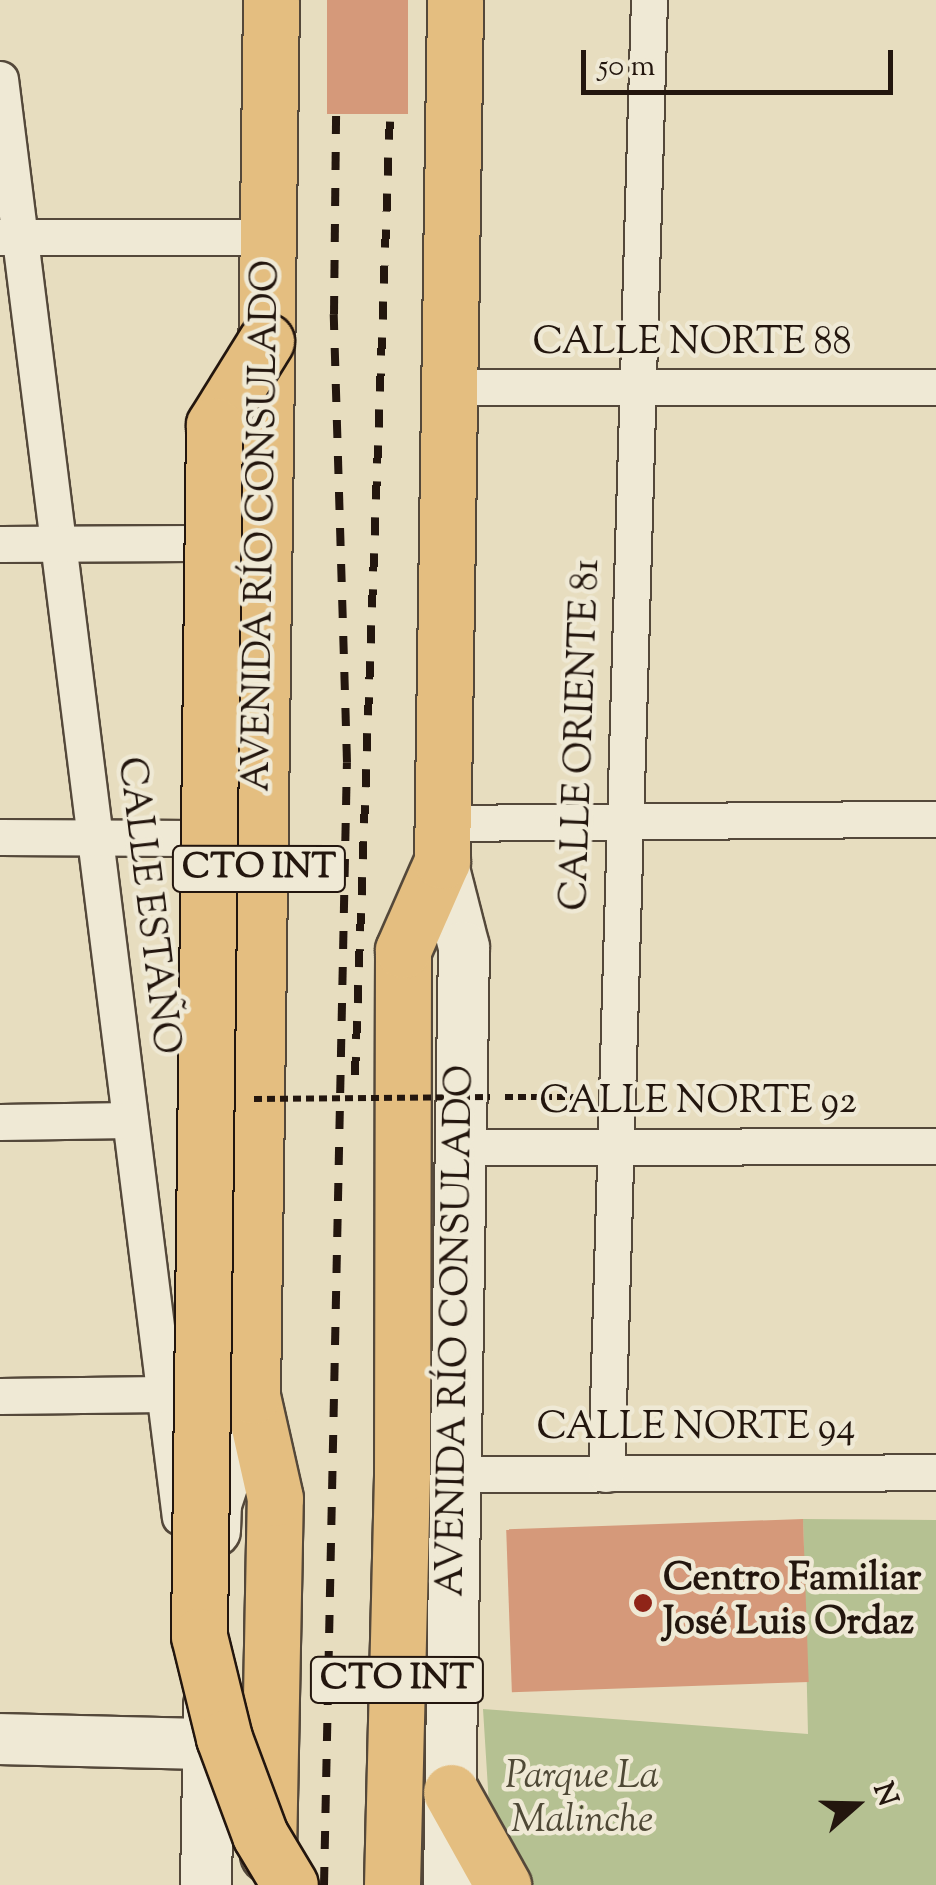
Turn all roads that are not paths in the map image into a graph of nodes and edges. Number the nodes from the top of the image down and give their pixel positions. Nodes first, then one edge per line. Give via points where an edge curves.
1 (271, 0) edge
2 (455, 0) edge
3 (649, 0) edge
4 (0, 79) edge
5 (10, 237) edge
6 (268, 237) junction
7 (266, 341) junction
8 (449, 387) junction
9 (936, 387) edge
10 (638, 388) junction
11 (191, 543) dead end
12 (0, 544) edge
13 (58, 544) junction
14 (622, 819) junction
15 (936, 819) edge
16 (0, 837) edge
17 (95, 838) junction
18 (193, 838) dead end
19 (442, 842) junction
20 (130, 1120) junction
21 (0, 1122) edge
22 (612, 1144) junction
23 (936, 1146) edge
24 (460, 1147) junction
25 (164, 1394) junction
26 (0, 1396) edge
27 (252, 1396) junction
28 (936, 1472) edge
29 (456, 1474) junction
30 (606, 1474) junction
31 (0, 1739) edge
32 (208, 1744) junction
33 (450, 1792) junction
34 (206, 1885) edge
35 (267, 1885) edge
36 (290, 1885) edge
37 (392, 1885) edge
38 (449, 1885) edge
39 (503, 1885) edge

1 - 6 main road, AVENIDA RÍO CONSULADO / CTO INT
2 - 8 main road, AVENIDA RÍO CONSULADO / CTO INT
3 - 10 street, CALLE ORIENTE 81
4 - 5 street, CALLE ESTAÑO
5 - 6 street
5 - 13 street, CALLE ESTAÑO
6 - 7 main road, AVENIDA RÍO CONSULADO / CTO INT
7 - 27 main road, AVENIDA RÍO CONSULADO / CTO INT
7 - 36 main road, bridge via 214,425 199,1636 224,1738 260,1835
8 - 10 street, CALLE NORTE 88
8 - 19 main road, AVENIDA RÍO CONSULADO / CTO INT
9 - 10 street, CALLE NORTE 88
10 - 14 street, CALLE ORIENTE 81
11 - 13 street
12 - 13 street
13 - 17 street, CALLE ESTAÑO
14 - 15 street
14 - 19 street
14 - 22 street, CALLE ORIENTE 81
16 - 17 street
17 - 18 street
17 - 20 street, CALLE ESTAÑO
19 - 24 main road, AVENIDA RÍO CONSULADO / CTO INT via 464,947
19 - 37 main road, CTO INT via 403,950 402,1474
20 - 21 street
20 - 25 street, CALLE ESTAÑO
22 - 23 street, CALLE NORTE 92
22 - 24 street, CALLE NORTE 92
22 - 30 street, CALLE ORIENTE 81
24 - 29 main road, AVENIDA RÍO CONSULADO / CTO INT
25 - 26 street
25 - 32 street, CALLE ESTAÑO
27 - 32 main road, AVENIDA RÍO CONSULADO / CTO INT via 216,1504
27 - 35 main road, CTO INT via 274,1498
28 - 30 street, CALLE NORTE 94
29 - 30 street, CALLE NORTE 94
29 - 33 main road, AVENIDA RÍO CONSULADO / CTO INT
31 - 32 main road
32 - 34 main road, AVENIDA RÍO CONSULADO / CTO INT
33 - 38 main road, AVENIDA RÍO CONSULADO / CTO INT
33 - 39 main road

